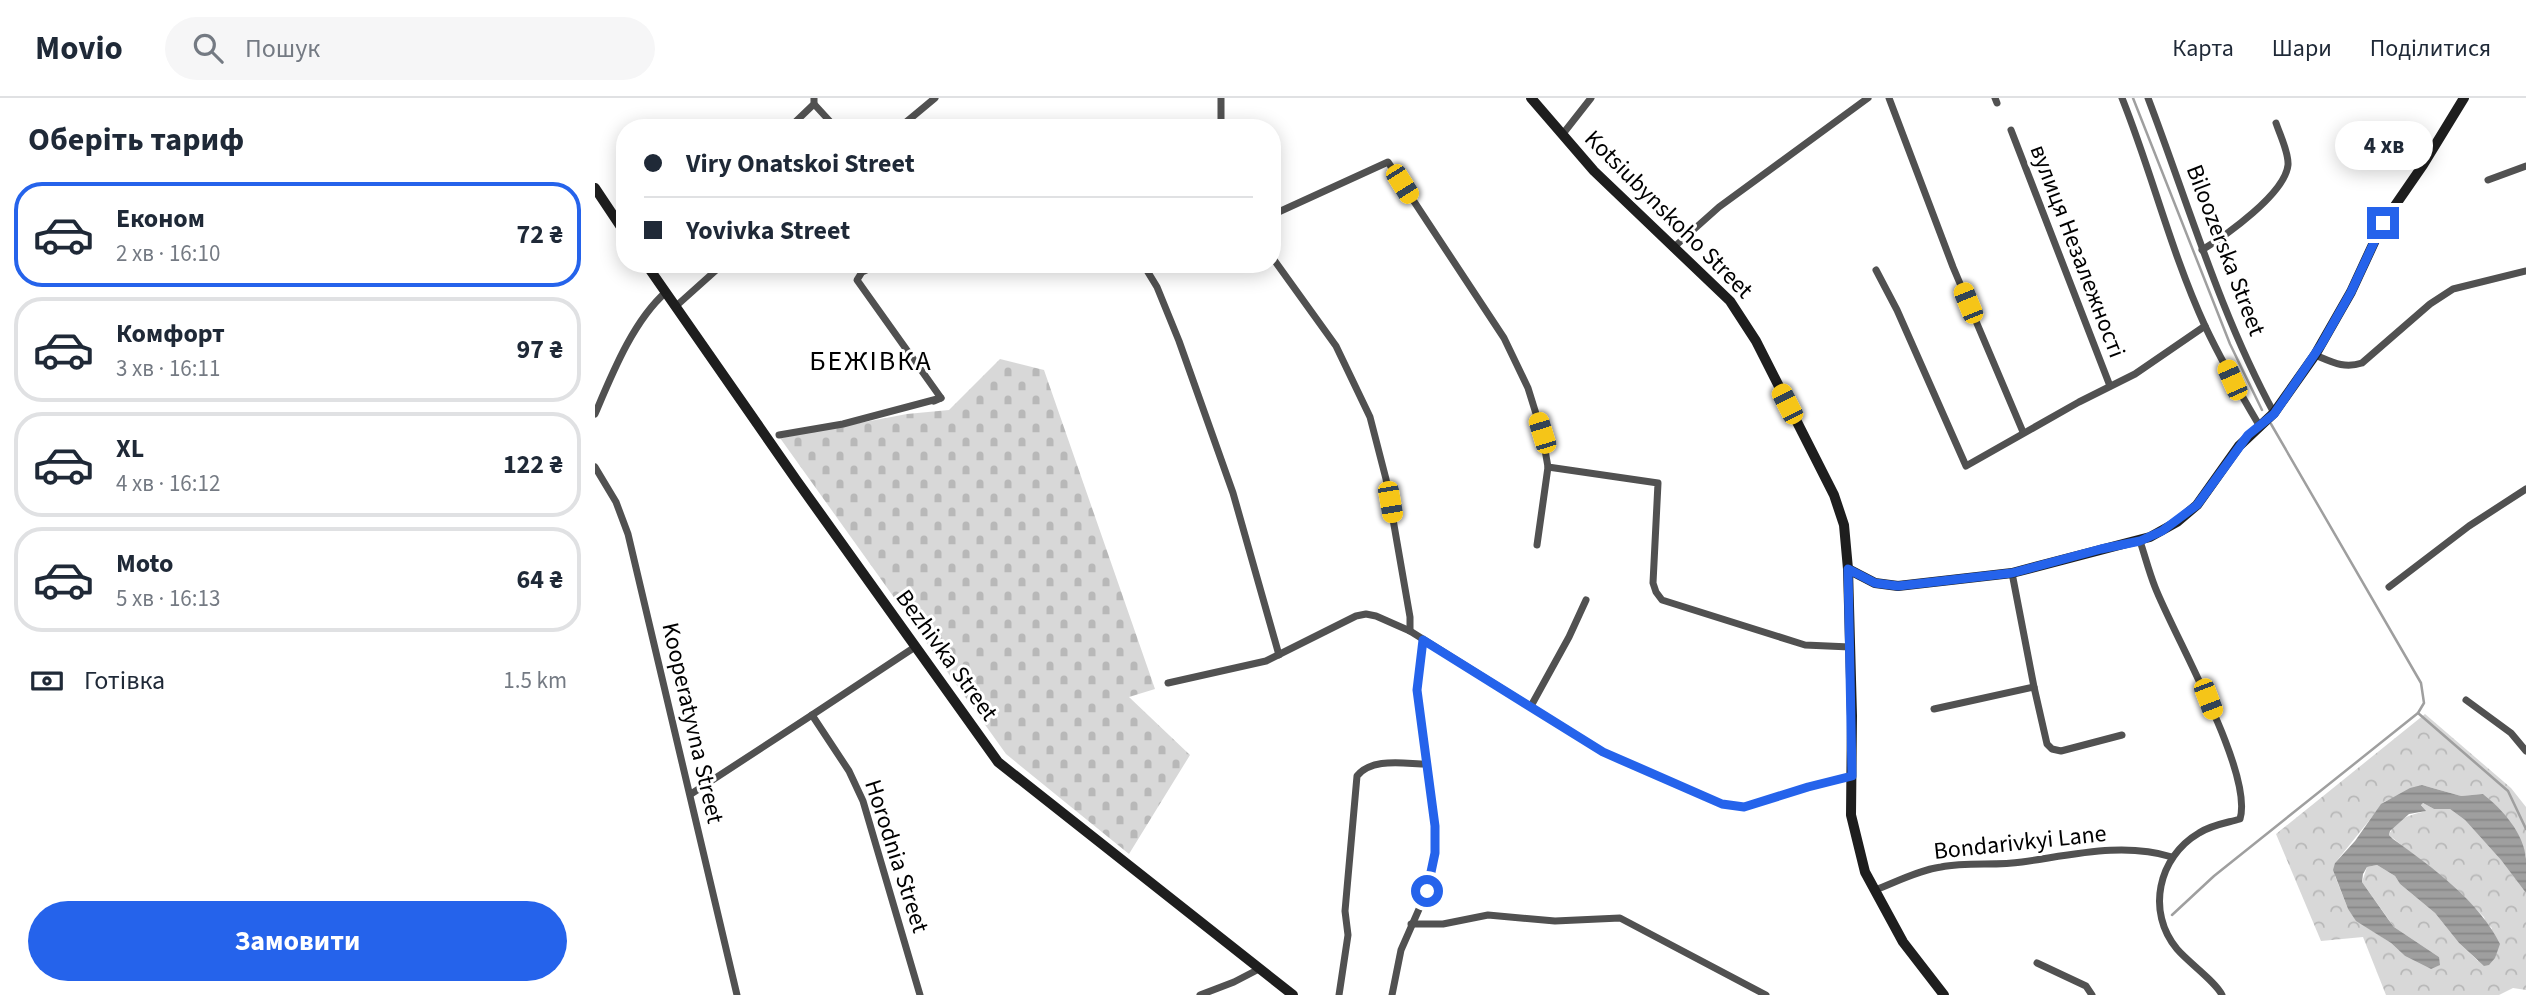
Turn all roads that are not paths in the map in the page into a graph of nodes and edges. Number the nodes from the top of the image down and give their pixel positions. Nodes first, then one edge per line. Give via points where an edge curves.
1 (935, 98) edge
2 (1221, 98) edge
3 (1531, 98) edge
4 (1591, 98) edge
5 (1868, 98) edge
6 (1889, 98) edge
7 (2122, 98) edge
8 (2148, 98) edge
9 (2464, 98) edge
10 (814, 101) edge
11 (797, 119) edge
12 (829, 119) edge
13 (910, 119) edge
14 (1221, 119) edge
15 (2276, 123) dead end
16 (2011, 130) dead end
17 (1562, 135) junction
18 (2526, 166) edge
19 (2488, 180) dead end
20 (595, 188) edge
21 (1281, 211) edge
22 (616, 220) edge
23 (1673, 248) junction
24 (2202, 250) junction
25 (1281, 270) edge
26 (1876, 270) dead end
27 (2526, 271) edge
28 (652, 273) edge
29 (713, 273) edge
30 (861, 273) edge
31 (1148, 273) edge
32 (666, 292) junction
33 (675, 307) junction
34 (2205, 326) junction
35 (2315, 355) junction
36 (2110, 386) junction
37 (595, 414) edge
38 (2274, 414) junction
39 (2259, 425) junction
40 (2023, 432) junction
41 (779, 435) dead end
42 (595, 467) edge
43 (1548, 467) junction
44 (2526, 489) edge
45 (2140, 541) junction
46 (1537, 545) dead end
47 (1848, 569) junction
48 (2012, 573) junction
49 (2389, 587) dead end
50 (1586, 600) dead end
51 (1411, 631) junction
52 (1423, 640) junction
53 (915, 647) junction
54 (1850, 647) junction
55 (1279, 655) junction
56 (1168, 683) dead end
57 (2033, 687) junction
58 (2466, 700) dead end
59 (1531, 706) junction
60 (1934, 709) dead end
61 (812, 715) junction
62 (2122, 735) dead end
63 (2526, 751) edge
64 (1427, 764) junction
65 (1852, 776) junction
66 (691, 794) junction
67 (2172, 857) junction
68 (1875, 890) junction
69 (1411, 924) junction
70 (2037, 963) dead end
71 (1259, 969) junction
72 (737, 995) edge
73 (920, 995) edge
74 (1200, 995) edge
75 (1293, 995) edge
76 (1339, 995) edge
77 (1392, 995) edge
78 (1766, 995) edge
79 (1944, 995) edge
80 (2092, 995) edge
81 (2223, 995) edge

1 - 13 street
2 - 14 street
3 - 17 street, Kotsiubynskoho Street
4 - 17 street
5 - 23 street via 1719,208
6 - 40 street via 1953,267
7 - 34 street
8 - 24 street, Biloozerska Street
9 - 35 street via 2383,223
10 - 11 street
10 - 12 street
15 - 24 street via 2288,163 2286,172 2244,222
16 - 36 street, вулиця Незалежності
17 - 23 street, Kotsiubynskoho Street
18 - 19 street
20 - 22 street
21 - 43 street via 1388,162 1504,338 1528,388
23 - 47 street, Kotsiubynskoho Street via 1730,301 1756,341 1834,495 1844,525
24 - 38 street, Biloozerska Street
25 - 51 street via 1336,346 1370,417 1386,479
26 - 40 street via 1966,466
27 - 35 street via 2453,289 2362,363 2350,367
28 - 32 street, Bezhivka Street
29 - 33 street
30 - 41 street via 857,280 937,400
31 - 55 street via 1179,341 1233,493
32 - 33 street, Bezhivka Street
32 - 37 street via 649,308
33 - 53 street, Bezhivka Street
34 - 36 street
34 - 39 street
35 - 38 street
36 - 40 street
38 - 39 street
39 - 45 street via 2188,514
42 - 66 street, Kooperatyvna Street via 628,534
43 - 46 street
43 - 54 street via 1658,483 1653,583 1663,600 1805,645
44 - 49 street
45 - 48 street
45 - 67 street via 2154,587 2208,699 2243,807 2240,819 2199,833
47 - 48 street via 1875,583 1898,586
47 - 54 street, Kotsiubynskoho Street
48 - 57 street
50 - 59 street
51 - 52 street
51 - 55 street via 1376,616 1356,615
52 - 59 street
52 - 64 street via 1417,690
53 - 61 street
53 - 71 street, Bezhivka Street via 998,762
54 - 65 street, Kotsiubynskoho Street
55 - 56 street
57 - 60 street
57 - 62 street via 2052,749 2061,751
58 - 63 street via 2511,733
59 - 65 street via 1603,752 1722,804 1744,807
61 - 66 street
61 - 73 street, Horodnia Street via 863,801
64 - 69 street via 1435,853 1427,891
64 - 76 street via 1374,765 1357,776 1345,911 1348,935
65 - 68 street, Kotsiubynskoho Street via 1851,815 1865,872
66 - 72 street, Kooperatyvna Street
67 - 68 street, Bondarivkyi Lane via 2112,850 2022,863 1940,867
67 - 81 street via 2162,876 2159,902 2164,929 2175,947
68 - 79 street, Kotsiubynskoho Street via 1903,942
69 - 77 street
69 - 78 street via 1443,924 1487,915 1555,921 1621,918
70 - 80 street via 2086,986
71 - 74 street
71 - 75 street, Bezhivka Street

